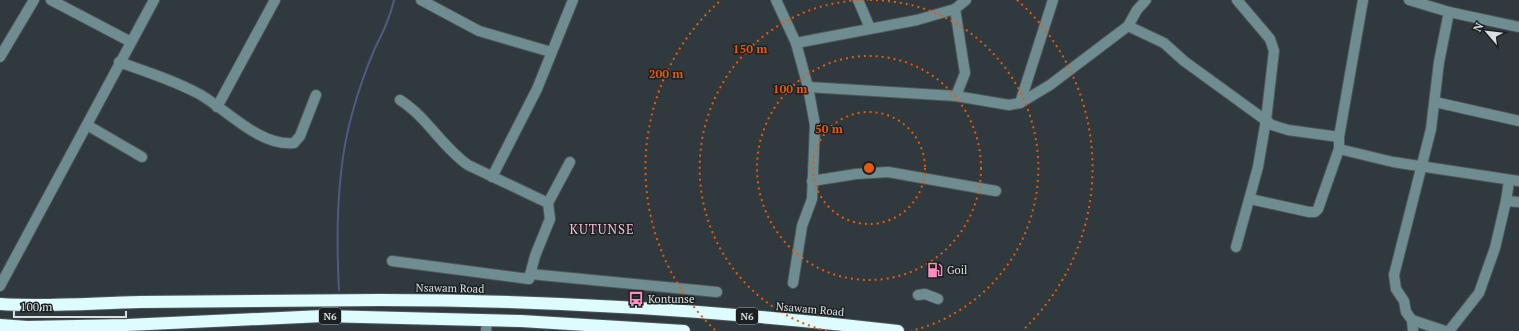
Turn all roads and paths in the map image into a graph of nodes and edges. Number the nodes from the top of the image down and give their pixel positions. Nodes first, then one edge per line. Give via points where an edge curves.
1 (34, 0) edge
2 (51, 0) edge
3 (154, 0) edge
4 (275, 0) edge
5 (421, 0) edge
6 (573, 0) edge
7 (776, 0) edge
8 (858, 0) edge
9 (966, 0) edge
10 (1053, 0) edge
11 (1146, 0) edge
12 (1237, 0) edge
13 (1363, 0) edge
14 (1409, 0) edge
15 (1138, 5) edge
16 (955, 9) junction
17 (1449, 12) junction
18 (1128, 26) junction
19 (1519, 27) edge
20 (870, 28) junction
21 (132, 42) junction
22 (796, 43) junction
23 (551, 52) junction
24 (0, 57) edge
25 (119, 62) junction
26 (808, 87) junction
27 (316, 95) dead end
28 (956, 96) junction
29 (400, 100) dead end
30 (1435, 102) junction
31 (1020, 103) junction
32 (218, 107) junction
33 (1266, 120) junction
34 (1519, 121) edge
35 (87, 125) junction
36 (1339, 137) junction
37 (1339, 149) junction
38 (142, 157) dead end
39 (570, 162) dead end
40 (1423, 166) junction
41 (492, 177) junction
42 (812, 181) junction
43 (1508, 181) junction
44 (1519, 181) edge
45 (996, 191) dead end
46 (1250, 199) junction
47 (1506, 201) junction
48 (1519, 202) edge
49 (548, 203) junction
50 (1236, 247) dead end
51 (392, 261) dead end
52 (530, 274) junction
53 (793, 283) dead end
54 (0, 286) edge
55 (717, 292) dead end
56 (918, 295) dead end
57 (938, 299) dead end
58 (476, 301) junction
59 (0, 304) edge
60 (1412, 320) junction
61 (483, 323) edge
62 (0, 325) edge
63 (27, 329) edge
64 (592, 329) edge
65 (684, 331) edge
66 (898, 331) edge
67 (1413, 331) edge
68 (1445, 331) edge
69 (1449, 331) edge

1 - 24 street
2 - 21 street
3 - 21 street
4 - 32 street
5 - 23 street via 479,31
6 - 23 street
7 - 22 street
8 - 20 street
9 - 16 street
10 - 31 street
11 - 15 street
12 - 33 street via 1270,39 1274,51
13 - 36 street
14 - 17 street
15 - 18 street
16 - 20 street via 917,20
16 - 28 street via 965,73
17 - 19 street
17 - 30 street via 1439,62
18 - 31 street via 1050,85
18 - 33 street via 1164,44
20 - 22 street
21 - 25 street
22 - 26 street
23 - 41 street via 537,89
25 - 32 street via 189,89
25 - 35 street
26 - 28 street
26 - 42 street via 814,125
27 - 32 street via 300,136 294,143 278,142 252,131
28 - 31 street via 1009,105
29 - 41 street via 420,114 458,158
30 - 34 street
30 - 40 street
33 - 36 street via 1280,128
33 - 46 street
35 - 38 street
35 - 54 street
36 - 37 street
37 - 40 street
37 - 46 street via 1315,212
39 - 49 street
40 - 43 street
40 - 60 street via 1394,275 1396,289
41 - 49 street
42 - 45 street via 888,172
42 - 53 street via 812,198 802,226
43 - 44 street
43 - 47 street
46 - 50 street
47 - 48 street
47 - 69 street via 1495,248 1478,293
49 - 52 street via 550,218
51 - 52 street via 529,279
52 - 55 street
56 - 57 street via 925,294
58 - 59 highway, Nsawam Road / N6
58 - 61 highway via 481,308
58 - 66 highway, Nsawam Road / N6 via 657,308
60 - 67 street
60 - 68 street
61 - 63 highway, N6 via 323,316
61 - 64 highway, N6
62 - 63 highway, N6
64 - 65 highway, N6

